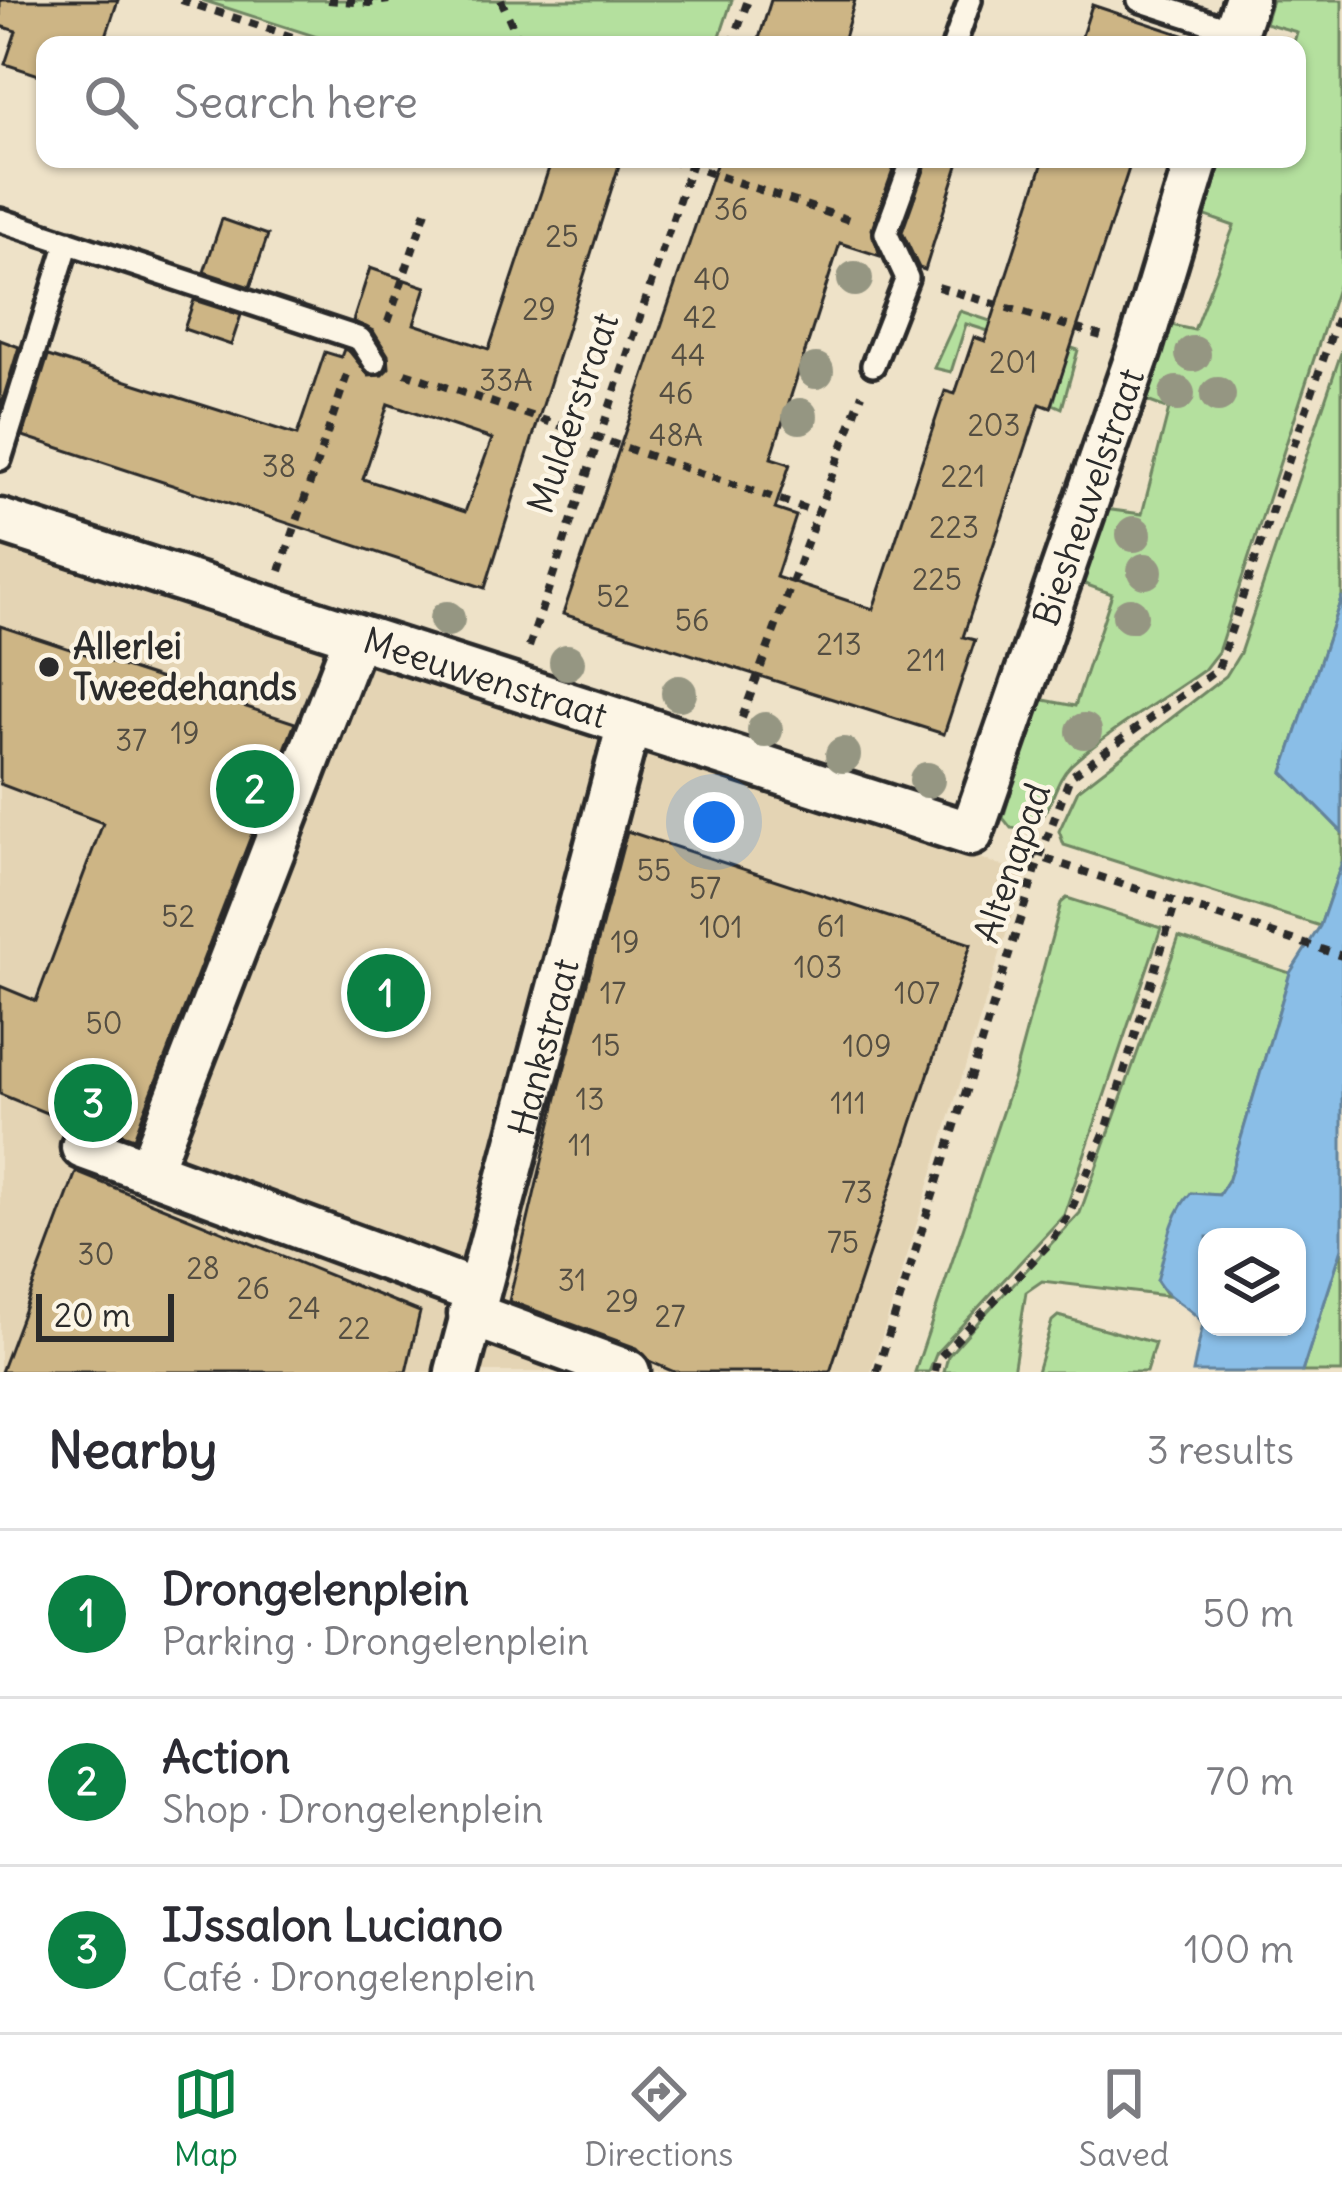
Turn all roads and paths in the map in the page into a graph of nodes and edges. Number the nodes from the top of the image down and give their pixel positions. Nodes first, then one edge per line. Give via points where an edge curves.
1 (182, 0) edge
2 (203, 0) edge
3 (328, 0) edge
4 (388, 0) edge
5 (501, 0) edge
6 (748, 0) edge
7 (970, 0) edge
8 (1139, 0) edge
9 (1237, 26) edge
10 (290, 36) edge
11 (517, 36) edge
12 (735, 36) edge
13 (957, 36) edge
14 (690, 168) edge
15 (709, 168) edge
16 (910, 168) edge
17 (1194, 168) edge
18 (427, 208) dead end
19 (0, 220) edge
20 (886, 232) junction
21 (68, 242) junction
22 (908, 278) junction
23 (1342, 304) edge
24 (360, 339) junction
25 (1140, 347) junction
26 (375, 362) junction
27 (873, 365) joint
28 (599, 439) junction
29 (0, 459) edge
30 (818, 512) junction
31 (0, 521) edge
32 (268, 608) junction
33 (356, 636) junction
34 (515, 688) junction
35 (629, 724) junction
36 (728, 756) junction
37 (971, 834) junction
38 (1040, 857) junction
39 (1176, 902) junction
40 (1342, 956) edge
41 (83, 1147) dead end
42 (149, 1171) junction
43 (473, 1303) junction
44 (457, 1372) edge
45 (628, 1372) edge
46 (877, 1372) edge
47 (935, 1372) edge

1 - 2 path
1 - 10 path
3 - 4 path
5 - 11 path
6 - 12 path
7 - 13 lane
8 - 9 lane
14 - 28 path, Mulderstraat
15 - 20 path
16 - 20 lane
17 - 25 street, Biesheuvelstraat
18 - 26 path
19 - 21 lane
20 - 22 lane
21 - 24 lane
21 - 29 lane
22 - 25 path
22 - 27 lane
23 - 38 path, Altenapad via 1218,669 1070,777
24 - 26 lane
24 - 32 path
25 - 37 street, Biesheuvelstraat
26 - 28 path
27 - 30 path
28 - 30 path
28 - 34 path, Mulderstraat
30 - 36 path
31 - 32 street, Meeuwenstraat
32 - 33 street, Meeuwenstraat
33 - 34 street, Meeuwenstraat
33 - 42 street
34 - 35 street, Meeuwenstraat
35 - 36 street, Meeuwenstraat
35 - 43 street, Hankstraat
36 - 37 street, Meeuwenstraat
37 - 38 path
38 - 39 path
38 - 46 path, Altenapad
39 - 40 path
39 - 47 path via 1108,1124 1069,1215 937,1360
41 - 42 street
42 - 43 street
43 - 44 street, Hankstraat
43 - 45 street

